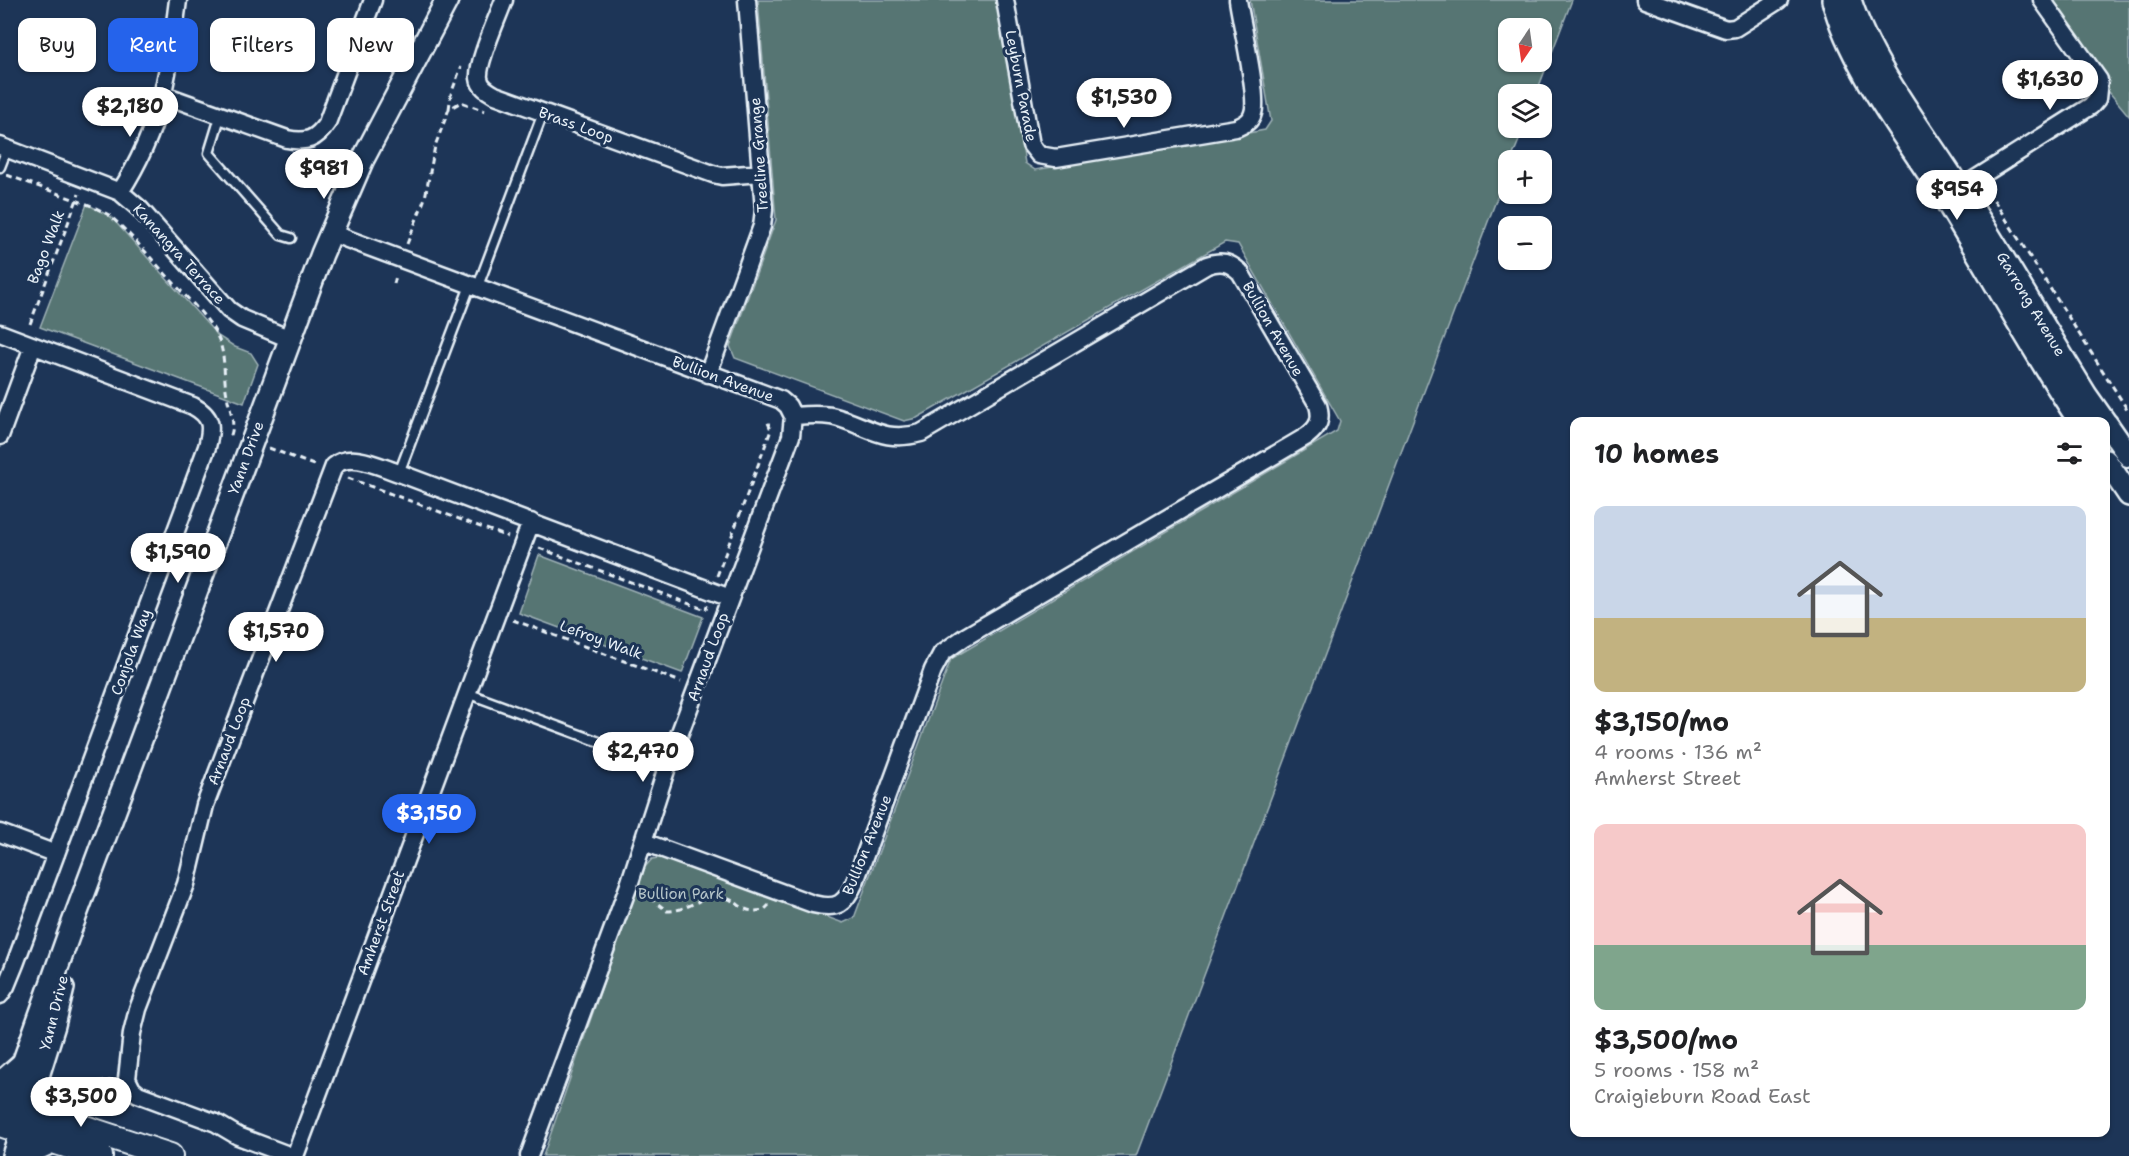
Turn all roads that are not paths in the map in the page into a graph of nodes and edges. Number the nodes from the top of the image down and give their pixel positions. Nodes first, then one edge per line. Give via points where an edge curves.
1 (178, 0) edge
2 (373, 0) edge
3 (447, 0) edge
4 (504, 0) edge
5 (747, 0) edge
6 (1005, 0) edge
7 (1238, 0) edge
8 (1645, 0) edge
9 (1779, 0) edge
10 (1833, 0) edge
11 (1850, 0) edge
12 (2042, 0) edge
13 (164, 95) junction
14 (543, 112) junction
15 (221, 114) junction
16 (4, 147) edge
17 (0, 170) edge
18 (761, 173) junction
19 (120, 192) junction
20 (1952, 194) junction
21 (331, 233) junction
22 (291, 238) dead end
23 (474, 285) junction
24 (0, 333) edge
25 (290, 339) junction
26 (33, 346) junction
27 (708, 374) junction
28 (793, 416) junction
29 (2077, 417) edge
30 (2101, 417) edge
31 (2110, 429) edge
32 (0, 436) edge
33 (2129, 456) edge
34 (2110, 467) edge
35 (399, 473) junction
36 (2129, 495) edge
37 (531, 522) junction
38 (730, 598) junction
39 (467, 693) junction
40 (667, 767) junction
41 (0, 833) edge
42 (644, 842) junction
43 (56, 854) junction
44 (0, 995) edge
45 (30, 1069) junction
46 (7, 1113) edge
47 (55, 1127) junction
48 (13, 1156) edge
49 (19, 1156) edge
50 (100, 1156) edge
51 (170, 1156) edge
52 (293, 1156) edge
53 (529, 1156) edge

1 - 13 street
2 - 15 street via 320,134 310,141 298,141
3 - 21 street, Yann Drive via 362,161
4 - 14 street, Brass Loop via 479,79 485,90
5 - 18 street, Treeline Grange
6 - 7 street, Leyburn Parade via 1031,146 1040,155 1056,158 1236,128 1251,119 1255,102
8 - 9 street via 1726,29 1735,28
10 - 20 street, Garrong Avenue via 1856,57
11 - 20 street, Garrong Avenue via 1861,28
12 - 20 street via 2099,80 2097,99
13 - 15 street
13 - 19 street via 140,158
14 - 18 street, Brass Loop via 713,174
14 - 23 lane
15 - 22 lane via 208,153 281,235
16 - 17 lane
16 - 19 street, Kanangra Terrace
18 - 27 street, Treeline Grange via 762,226
19 - 25 street, Kanangra Terrace via 140,209 229,310
20 - 29 street, Garrong Avenue
20 - 30 street, Garrong Avenue
21 - 23 street, Bullion Avenue
21 - 25 street, Yann Drive
23 - 27 street, Bullion Avenue
23 - 35 lane
24 - 26 street, Conjola Way
25 - 45 street, Yann Drive via 71,928
26 - 32 street
26 - 43 street, Conjola Way via 194,406 210,421 211,432
27 - 28 street, Bullion Avenue via 781,400
28 - 38 street, Arnaud Loop via 791,436
28 - 42 street, Bullion Avenue via 832,417 892,437 921,433 1217,261 1240,272 1320,414 1315,429 1307,436 942,653 842,904 823,907
31 - 33 street, Garrong Avenue
34 - 36 street
35 - 37 street, Arnaud Loop
35 - 52 street, Arnaud Loop via 350,459 340,460 330,471 205,805 186,884 135,1019 128,1079 132,1089
37 - 38 street, Arnaud Loop
37 - 39 street, Amherst Street
38 - 40 street, Arnaud Loop
39 - 40 lane
39 - 52 street, Amherst Street
40 - 42 street, Arnaud Loop
41 - 43 street
42 - 53 street, Arnaud Loop
43 - 44 street, Conjola Way
45 - 46 street, Yann Drive
45 - 46 main road via 7,1079
45 - 47 main road
46 - 47 main road
46 - 48 street, Yann Drive
47 - 49 main road via 40,1144
47 - 50 main road
47 - 51 main road

